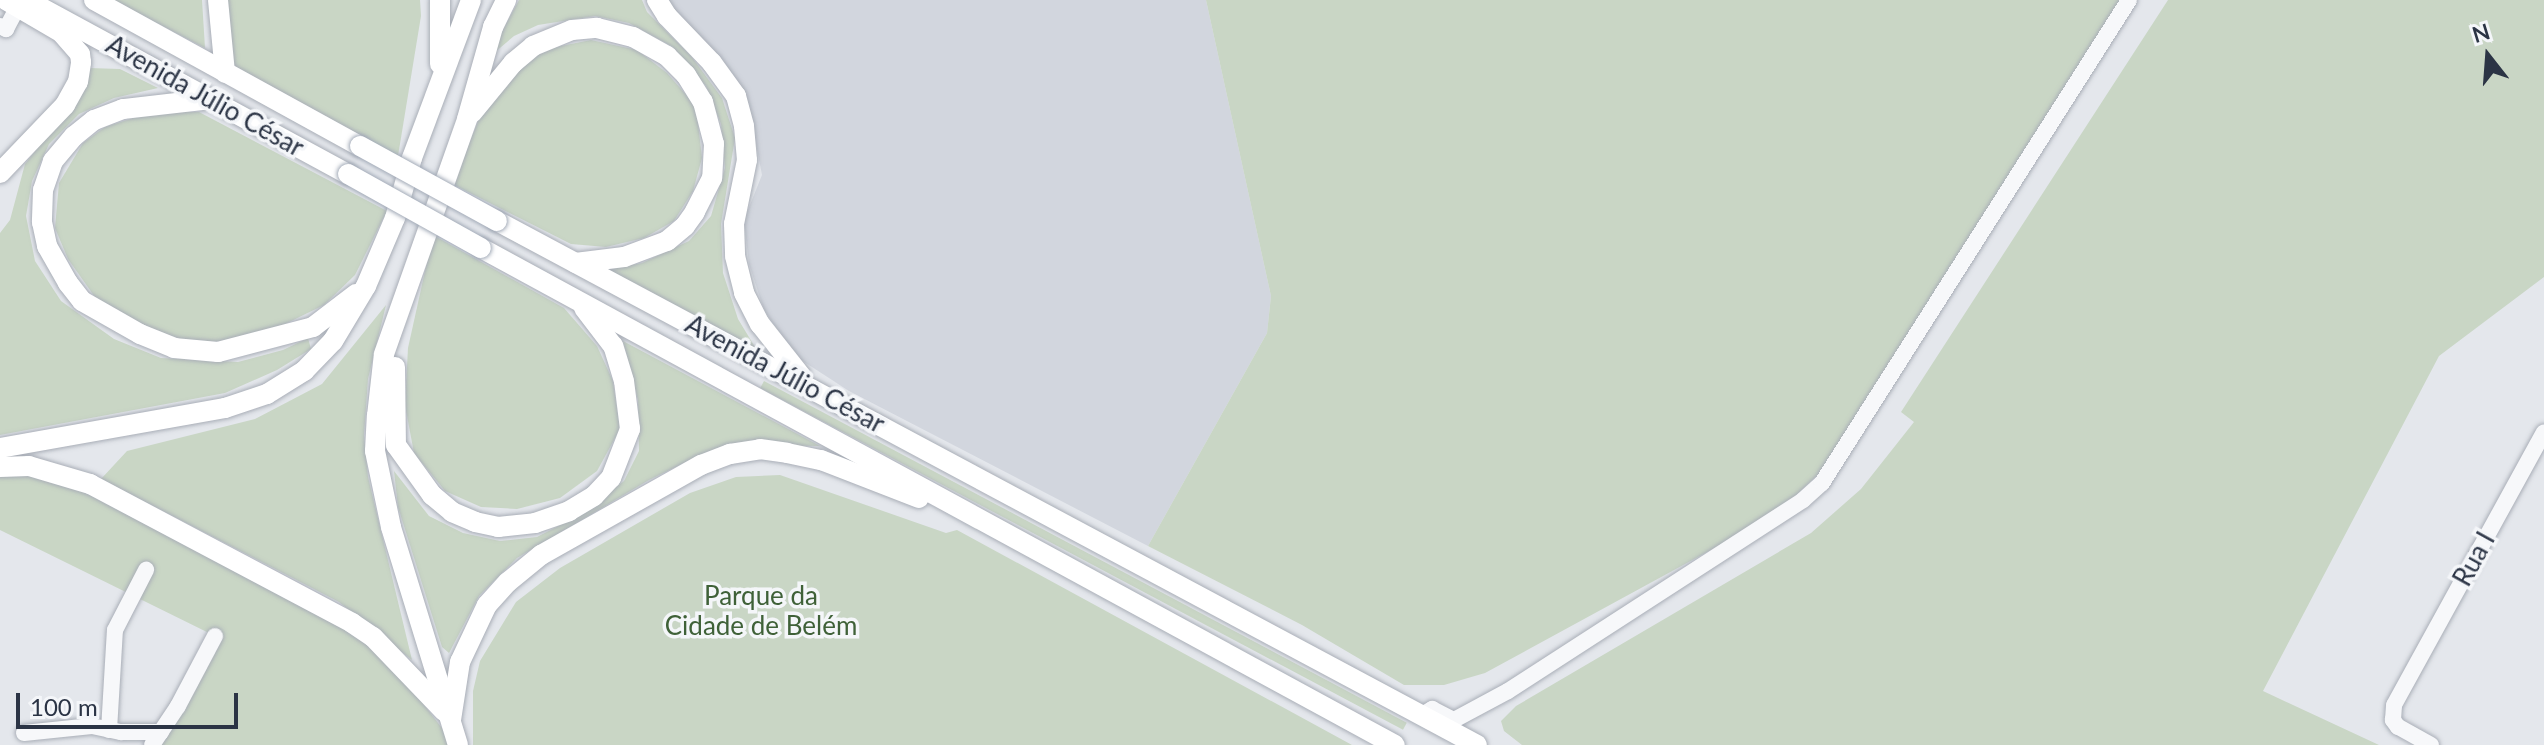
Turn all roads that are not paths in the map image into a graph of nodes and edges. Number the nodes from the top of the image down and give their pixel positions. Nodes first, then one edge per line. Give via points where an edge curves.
1 (94, 0) edge
2 (218, 0) edge
3 (440, 0) edge
4 (471, 0) edge
5 (506, 0) edge
6 (657, 0) edge
7 (2129, 0) edge
8 (17, 2) edge
9 (0, 26) edge
10 (225, 73) junction
11 (439, 83) junction
12 (211, 99) junction
13 (467, 119) junction
14 (0, 173) edge
15 (575, 263) junction
16 (412, 266) junction
17 (366, 286) junction
18 (579, 301) junction
19 (808, 385) junction
20 (2544, 432) edge
21 (0, 448) edge
22 (0, 467) edge
23 (993, 526) junction
24 (146, 570) dead end
25 (215, 636) dead end
26 (1422, 715) junction
27 (449, 719) junction
28 (109, 730) junction
29 (24, 733) dead end
30 (156, 739) edge
31 (458, 745) edge
32 (1395, 745) edge
33 (1477, 745) edge
34 (2431, 745) edge

1 - 10 main road, Avenida Júlio César
2 - 10 main road
3 - 11 main road
4 - 11 main road
5 - 13 main road via 482,59
6 - 19 main road via 736,96 747,142 734,224 744,293 772,342
7 - 26 street via 1822,483 1508,691 1454,720 1432,709
8 - 9 street via 6,29
8 - 12 main road, Avenida Júlio César
8 - 14 main road via 62,33 81,62 78,82 65,105
10 - 15 main road, Avenida Júlio César, bridge
11 - 17 main road via 395,218
12 - 17 main road via 123,109 94,120 53,161 43,190 45,234 82,301 174,348 218,352 313,327
12 - 18 main road, Avenida Júlio César, bridge
13 - 15 main road via 533,46 572,30 597,28 633,37 667,56 686,75 703,102 714,144 712,178 695,212 667,241 624,257
13 - 16 main road
15 - 19 main road, Avenida Júlio César
16 - 18 main road via 412,294 395,360 396,445 432,495 452,512 498,527 535,523 594,496 611,478 624,451 630,429 624,381 613,346
16 - 27 main road via 384,354 375,451 391,527
17 - 21 main road via 333,341 304,371 267,394 225,408
18 - 23 main road, Avenida Júlio César
19 - 26 main road, Avenida Júlio César
20 - 34 street, Rua I via 2394,705 2398,727
22 - 27 main road via 29,466 90,484 352,623 373,637
23 - 27 main road via 821,460 760,449 730,454 541,555 508,582 487,605 460,662
23 - 32 main road, Avenida Júlio César
24 - 28 street via 115,630
25 - 30 street
26 - 33 main road, Avenida Júlio César
27 - 31 main road
28 - 29 street via 92,726
28 - 30 street

